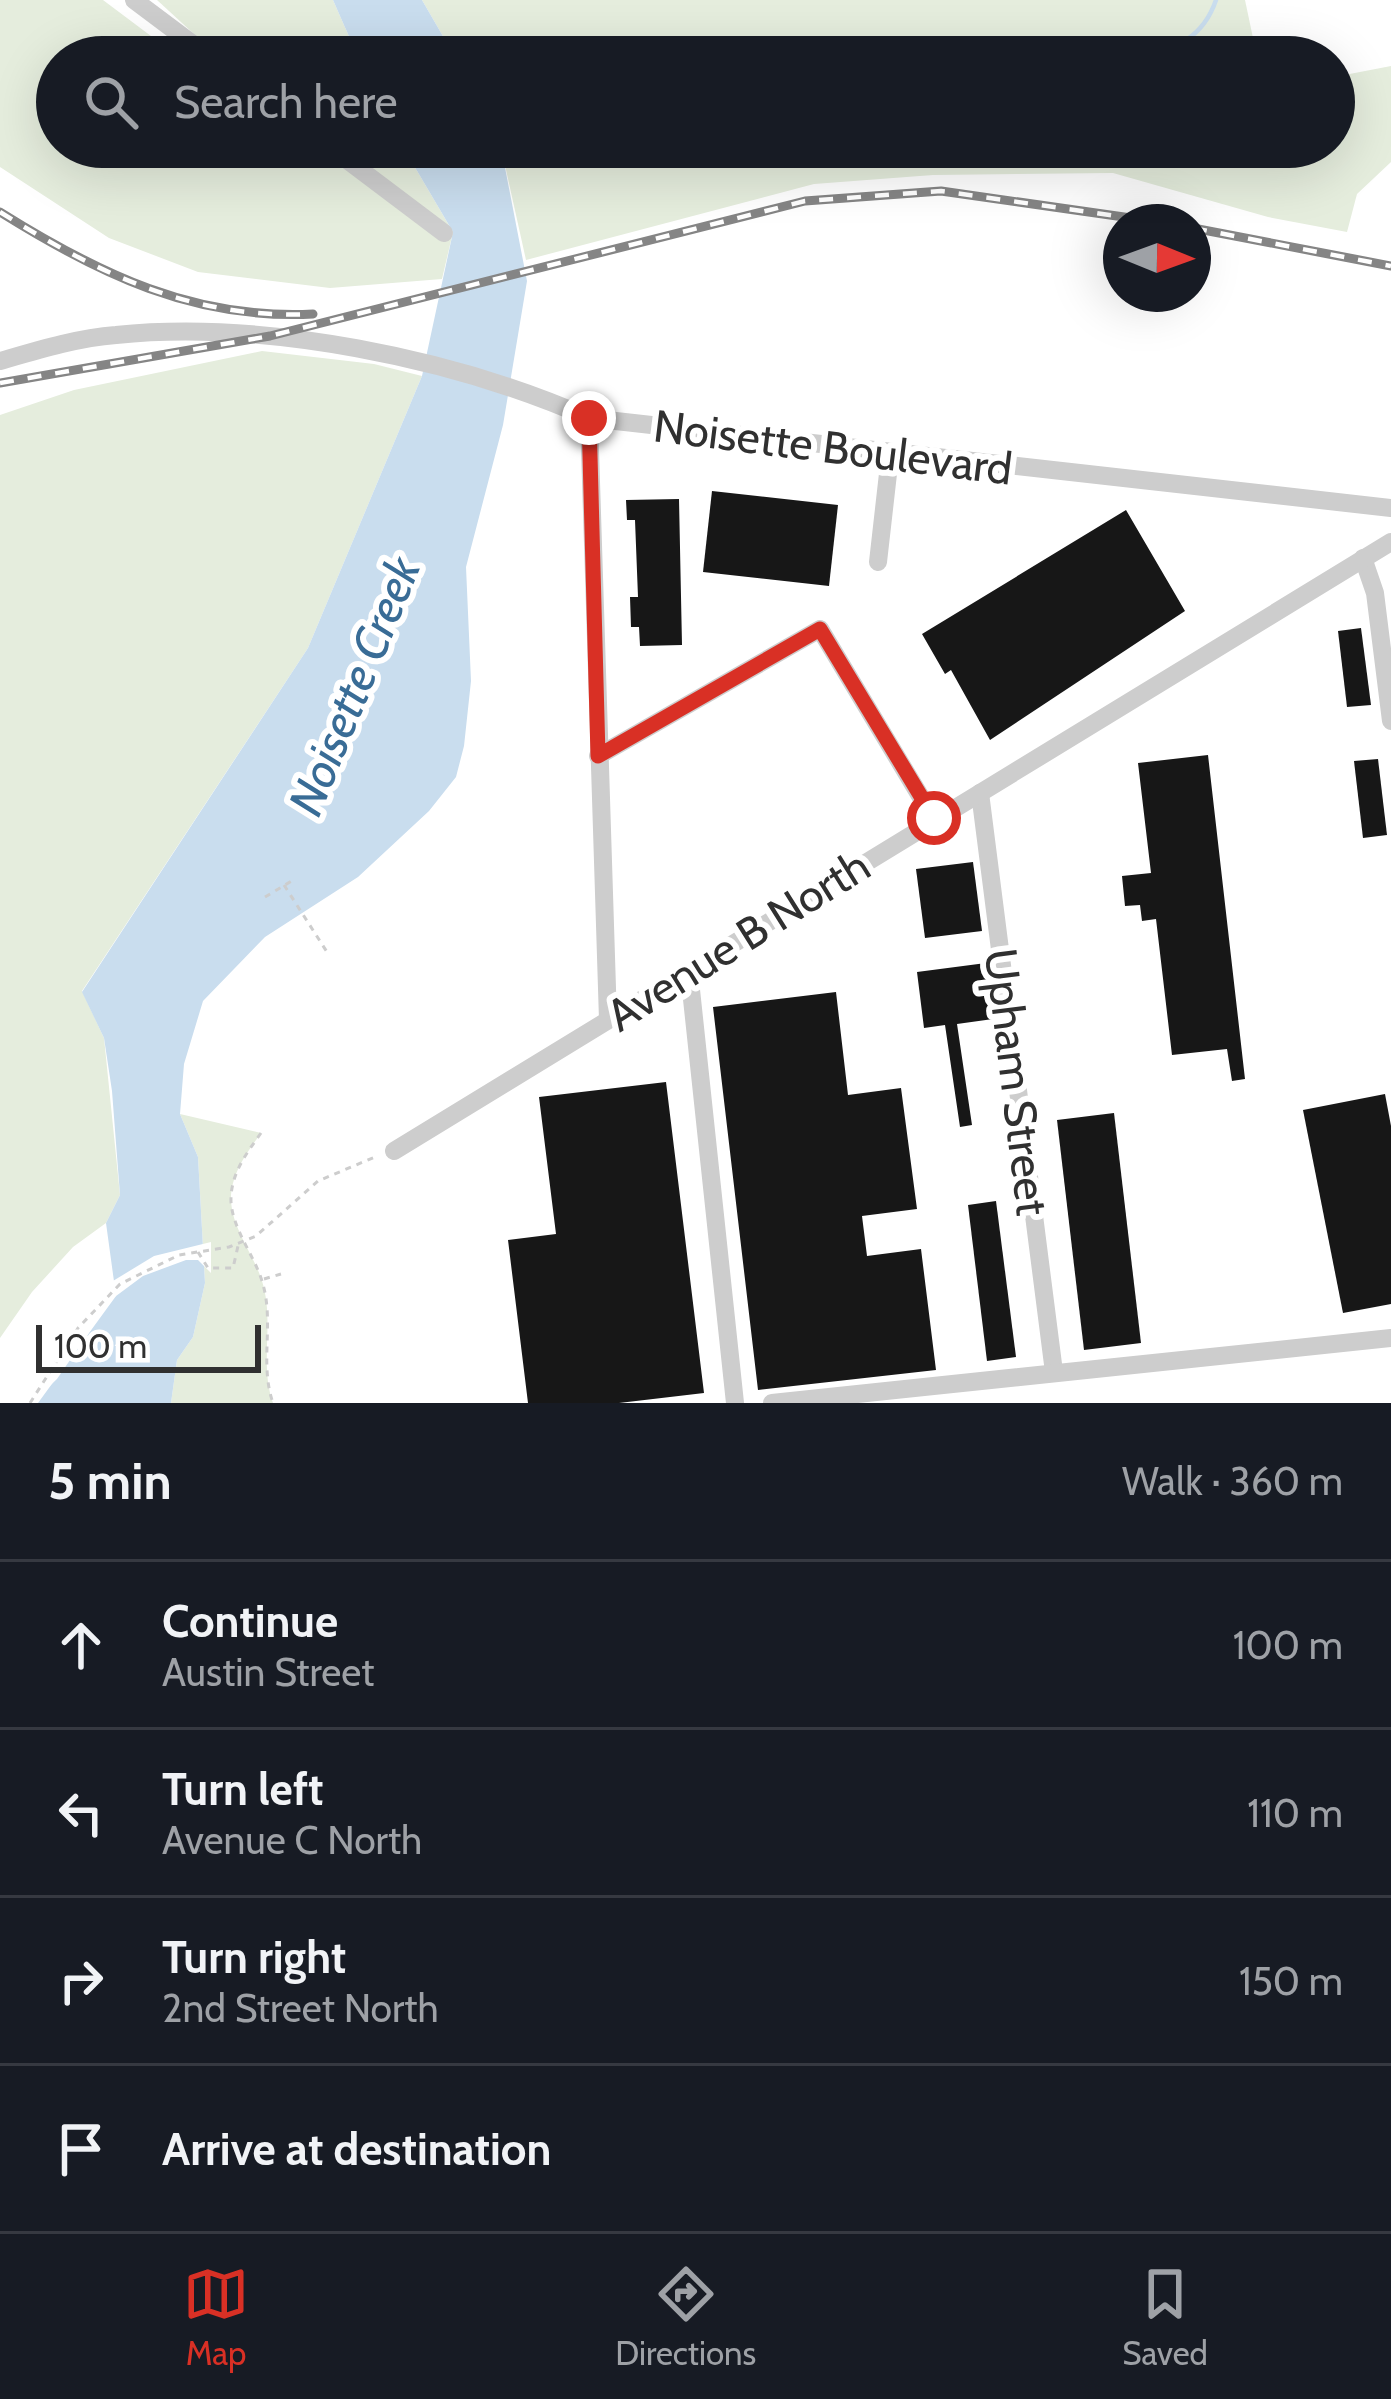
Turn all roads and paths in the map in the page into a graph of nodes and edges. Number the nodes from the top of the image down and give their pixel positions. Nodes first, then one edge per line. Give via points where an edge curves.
1 (134, 0) edge
2 (182, 36) edge
3 (358, 168) edge
4 (444, 233) dead end
5 (0, 361) edge
6 (589, 418) junction
7 (890, 456) junction
8 (1391, 508) edge
9 (1391, 542) edge
10 (1363, 558) junction
11 (878, 562) dead end
12 (1391, 721) edge
13 (598, 756) junction
14 (980, 793) junction
15 (934, 818) junction
16 (295, 879) dead end
17 (284, 885) junction
18 (265, 897) dead end
19 (327, 952) dead end
20 (689, 971) junction
21 (608, 1020) junction
22 (261, 1133) dead end
23 (394, 1151) joint
24 (238, 1244) junction
25 (198, 1252) junction
26 (281, 1274) dead end
27 (262, 1280) junction
28 (1391, 1337) edge
29 (1054, 1372) junction
30 (30, 1403) edge
31 (273, 1403) edge
32 (734, 1403) edge
33 (772, 1403) edge

1 - 2 street
3 - 4 street
5 - 6 street, Noisette Boulevard via 117,334 270,336 420,363
6 - 7 street, Noisette Boulevard
6 - 13 street
7 - 8 street, Noisette Boulevard
7 - 11 street
9 - 10 street, Avenue B North
10 - 12 street
10 - 14 street, Avenue B North
13 - 15 street via 820,629
13 - 21 street
14 - 15 street, Avenue B North
14 - 29 street, Upham Street
15 - 20 street, Avenue B North
16 - 17 path
17 - 18 path
17 - 19 path
20 - 21 street, Avenue B North
20 - 32 street
21 - 23 street, Avenue B North
22 - 27 path via 241,1161 231,1206
23 - 24 path via 318,1181
24 - 25 path
24 - 25 path via 232,1268 208,1268
25 - 30 path via 120,1284 78,1328
26 - 27 path
27 - 31 path via 270,1326 265,1381
28 - 29 street
29 - 33 street

